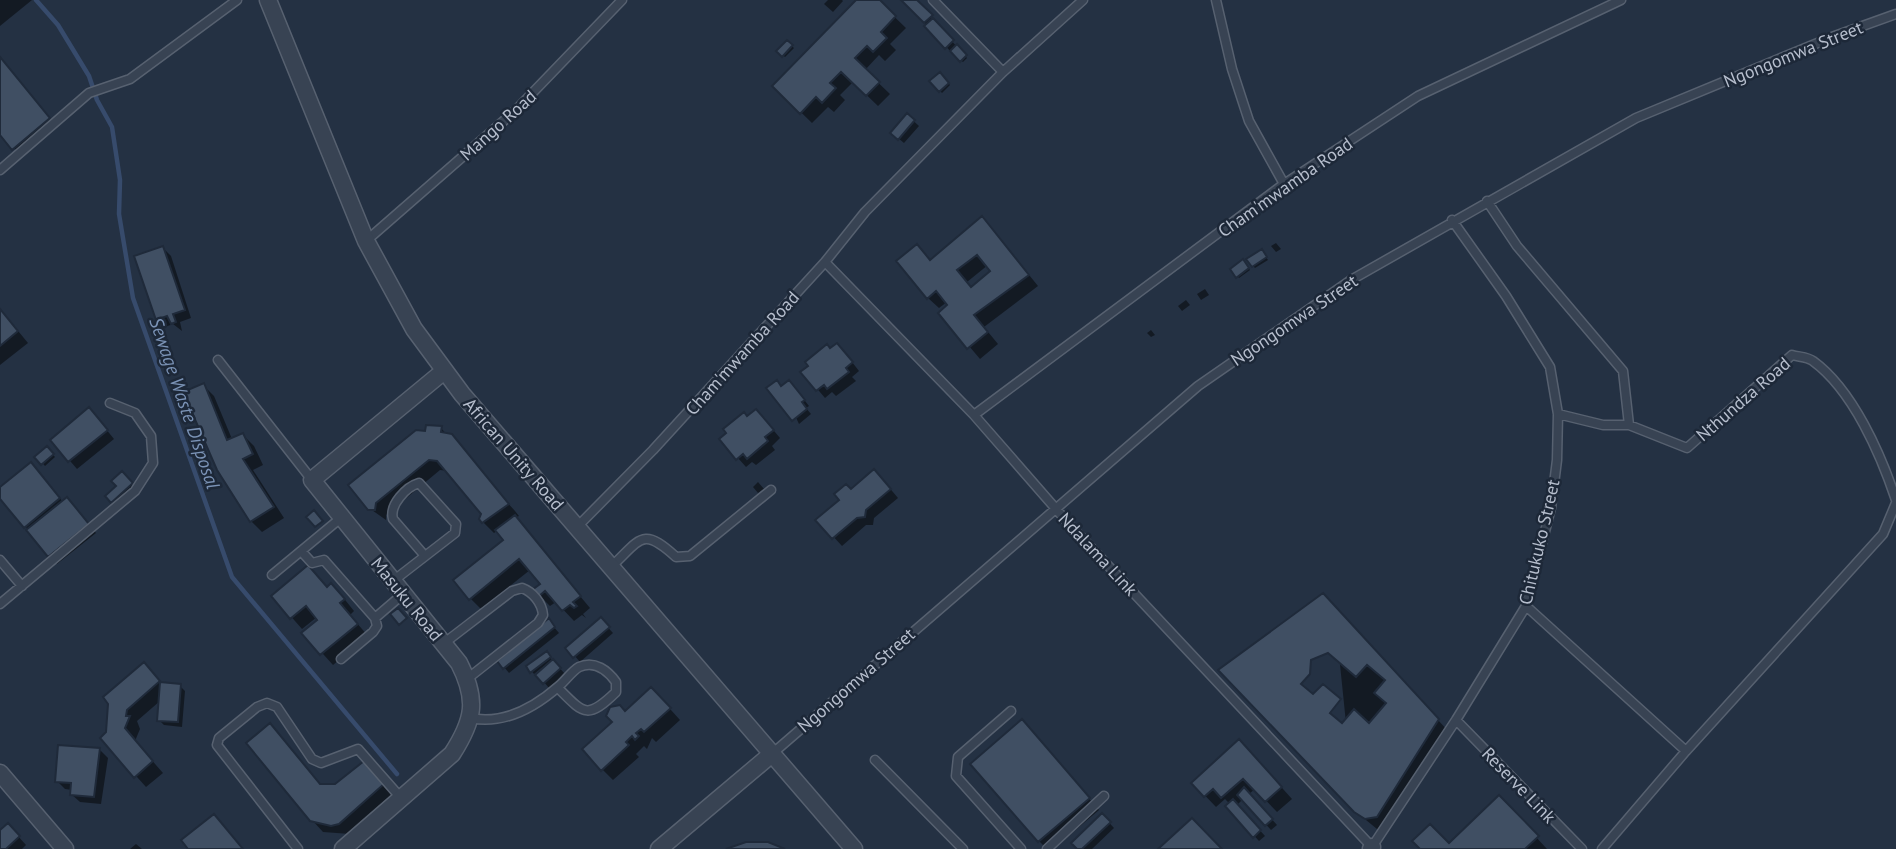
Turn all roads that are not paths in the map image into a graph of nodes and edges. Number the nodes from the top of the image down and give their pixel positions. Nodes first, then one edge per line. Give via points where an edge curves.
1 (237, 0) edge
2 (268, 0) edge
3 (622, 0) edge
4 (933, 0) edge
5 (1083, 0) edge
6 (1216, 0) edge
7 (1621, 0) edge
8 (1896, 14) edge
9 (1003, 72) junction
10 (0, 170) edge
11 (1284, 184) junction
12 (1487, 201) junction
13 (1452, 220) junction
14 (366, 241) junction
15 (825, 262) junction
16 (218, 360) dead end
17 (444, 371) junction
18 (110, 403) dead end
19 (1558, 414) junction
20 (974, 415) junction
21 (1629, 425) junction
22 (312, 480) junction
23 (771, 490) dead end
24 (1896, 502) edge
25 (1054, 507) junction
26 (342, 517) junction
27 (577, 527) junction
28 (301, 551) junction
29 (425, 556) junction
30 (0, 560) edge
31 (611, 567) junction
32 (272, 575) dead end
33 (22, 586) junction
34 (398, 587) junction
35 (0, 604) edge
36 (1526, 606) junction
37 (375, 618) junction
38 (443, 643) junction
39 (341, 659) dead end
40 (467, 679) junction
41 (558, 688) junction
42 (1011, 711) dead end
43 (470, 718) junction
44 (1456, 720) junction
45 (1686, 751) junction
46 (774, 753) junction
47 (875, 760) dead end
48 (0, 773) edge
49 (1104, 796) dead end
50 (401, 798) junction
51 (1371, 848) edge
52 (65, 849) edge
53 (298, 849) edge
54 (343, 849) edge
55 (659, 849) edge
56 (854, 849) edge
57 (962, 849) edge
58 (1021, 849) edge
59 (1047, 849) edge
60 (1582, 849) edge
61 (1602, 849) edge

1 - 10 lane via 130,79 89,93
2 - 14 street, African Unity Road
3 - 14 lane, Mango Road via 515,111
4 - 9 lane
5 - 9 lane, Cham'mwamba Road
6 - 11 lane via 1250,121
7 - 11 lane, Cham'mwamba Road via 1418,96
8 - 12 lane, Ngongomwa Street via 1636,118
9 - 15 lane, Cham'mwamba Road via 865,212
11 - 20 lane, Cham'mwamba Road
12 - 13 lane, Ngongomwa Street
12 - 21 lane via 1517,246 1623,371
13 - 19 lane, Chitukuko Street via 1550,367
13 - 25 lane, Ngongomwa Street via 1351,280 1198,386
14 - 17 street, African Unity Road via 388,286
15 - 20 lane, Ndalama Link
15 - 27 lane, Cham'mwamba Road
16 - 22 lane
17 - 22 street
17 - 27 street, African Unity Road
18 - 33 lane via 135,413 151,436 153,463 135,491
19 - 21 lane, Nthundza Road via 1603,425
19 - 36 lane, Chitukuko Street via 1551,508
20 - 25 lane, Ndalama Link
21 - 24 lane, Nthundza Road via 1687,448 1792,355 1811,359 1842,391 1882,460
22 - 26 street, Masuku Road
23 - 31 lane via 690,556 676,556 663,543 648,538
24 - 45 lane, Nthundza Road via 1883,534
25 - 46 lane, Ngongomwa Street
25 - 51 lane, Ndalama Link
26 - 28 lane
26 - 34 street, Masuku Road
27 - 31 street, African Unity Road
28 - 32 lane
28 - 37 lane via 312,563 324,560 329,564
29 - 29 lane via 455,533 456,524 419,483 391,513
29 - 34 lane
30 - 33 lane
31 - 46 street, African Unity Road
33 - 35 lane
34 - 37 lane
34 - 38 street, Masuku Road
36 - 44 lane, Chitukuko Street
36 - 45 lane
37 - 39 lane via 373,632
38 - 40 street, Masuku Road
38 - 40 lane via 512,591 530,591 542,607 538,623
40 - 43 street, Masuku Road via 472,696
41 - 41 lane via 578,667 589,665 603,668 616,682 616,692 597,710 588,712
41 - 43 lane via 504,719
42 - 58 lane via 958,757 956,776
43 - 50 street, Masuku Road via 452,754
44 - 51 lane, Chitukuko Street
44 - 60 lane, Reserve Link
45 - 61 lane, Nthundza Road
46 - 55 street
46 - 56 street, African Unity Road
47 - 57 lane
48 - 52 street
49 - 59 lane
50 - 53 lane via 358,750 321,763 313,759 277,708 267,703 257,707 219,738 217,745
50 - 54 street, Masuku Road

